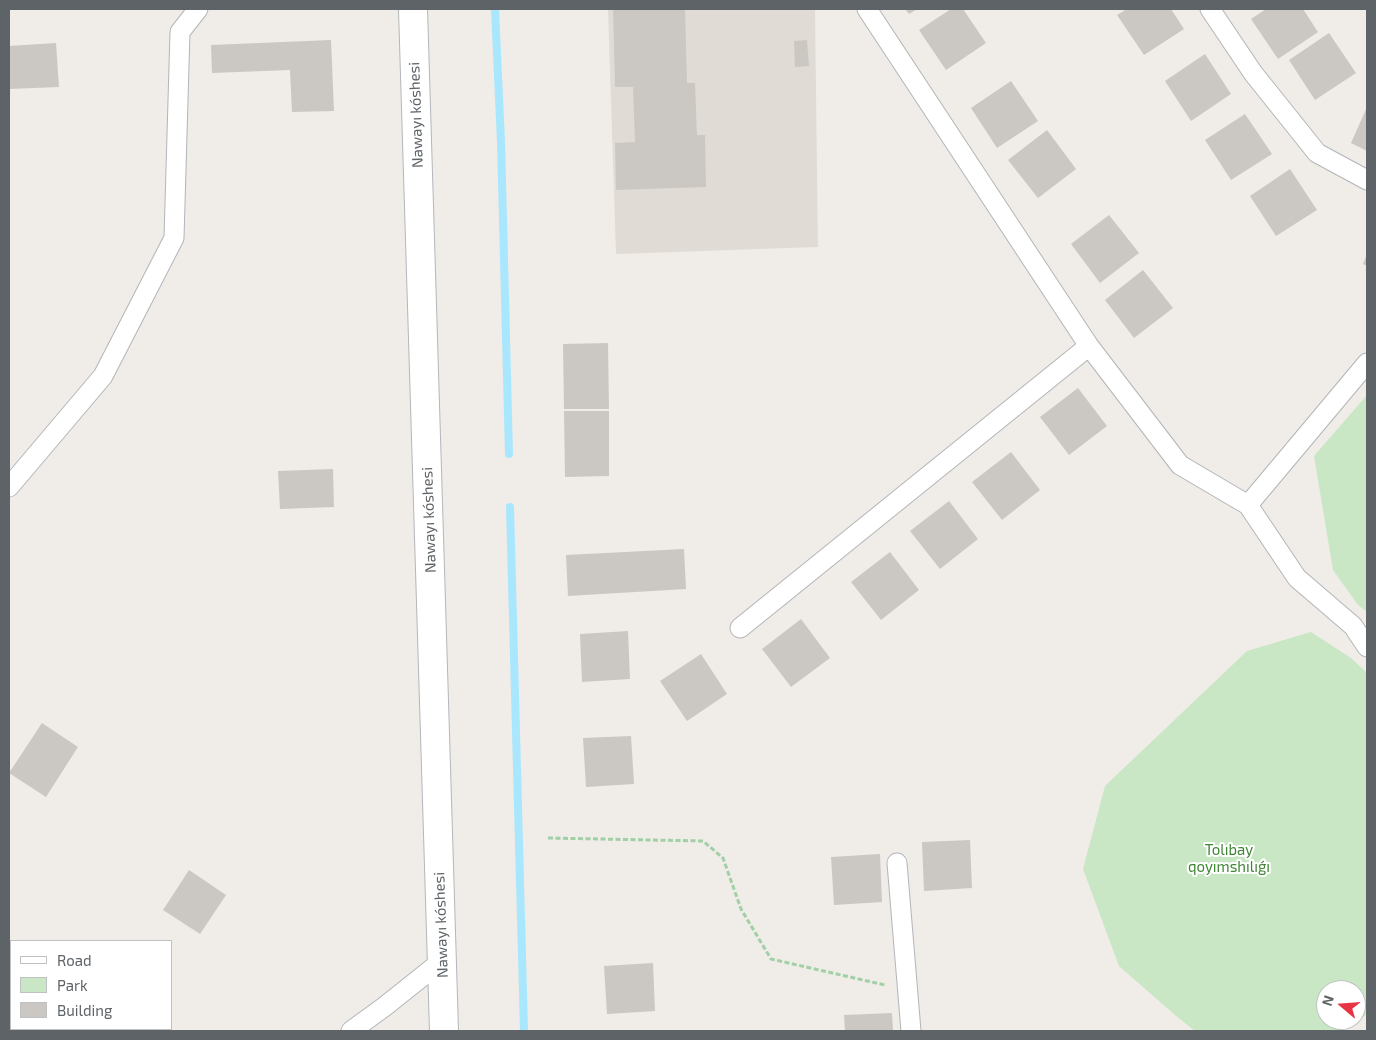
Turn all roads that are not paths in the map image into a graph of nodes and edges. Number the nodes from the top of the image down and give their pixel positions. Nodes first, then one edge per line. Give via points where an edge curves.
1 (198, 9) edge
2 (413, 9) edge
3 (867, 9) edge
4 (1210, 9) edge
5 (1367, 180) edge
6 (1089, 346) junction
7 (1367, 363) edge
8 (9, 487) edge
9 (1248, 505) junction
10 (740, 628) dead end
11 (1367, 646) edge
12 (897, 863) dead end
13 (442, 960) junction
14 (351, 1031) edge
15 (444, 1031) edge
16 (911, 1031) edge

1 - 8 street via 180,32 174,238 103,376
2 - 13 main road, Nawayı kóshesi
3 - 6 street
4 - 5 street via 1253,73 1317,153
6 - 9 street via 1180,465
6 - 10 street
7 - 9 street
9 - 11 street via 1296,578 1353,626
12 - 16 street
13 - 14 street
13 - 15 main road, Nawayı kóshesi

